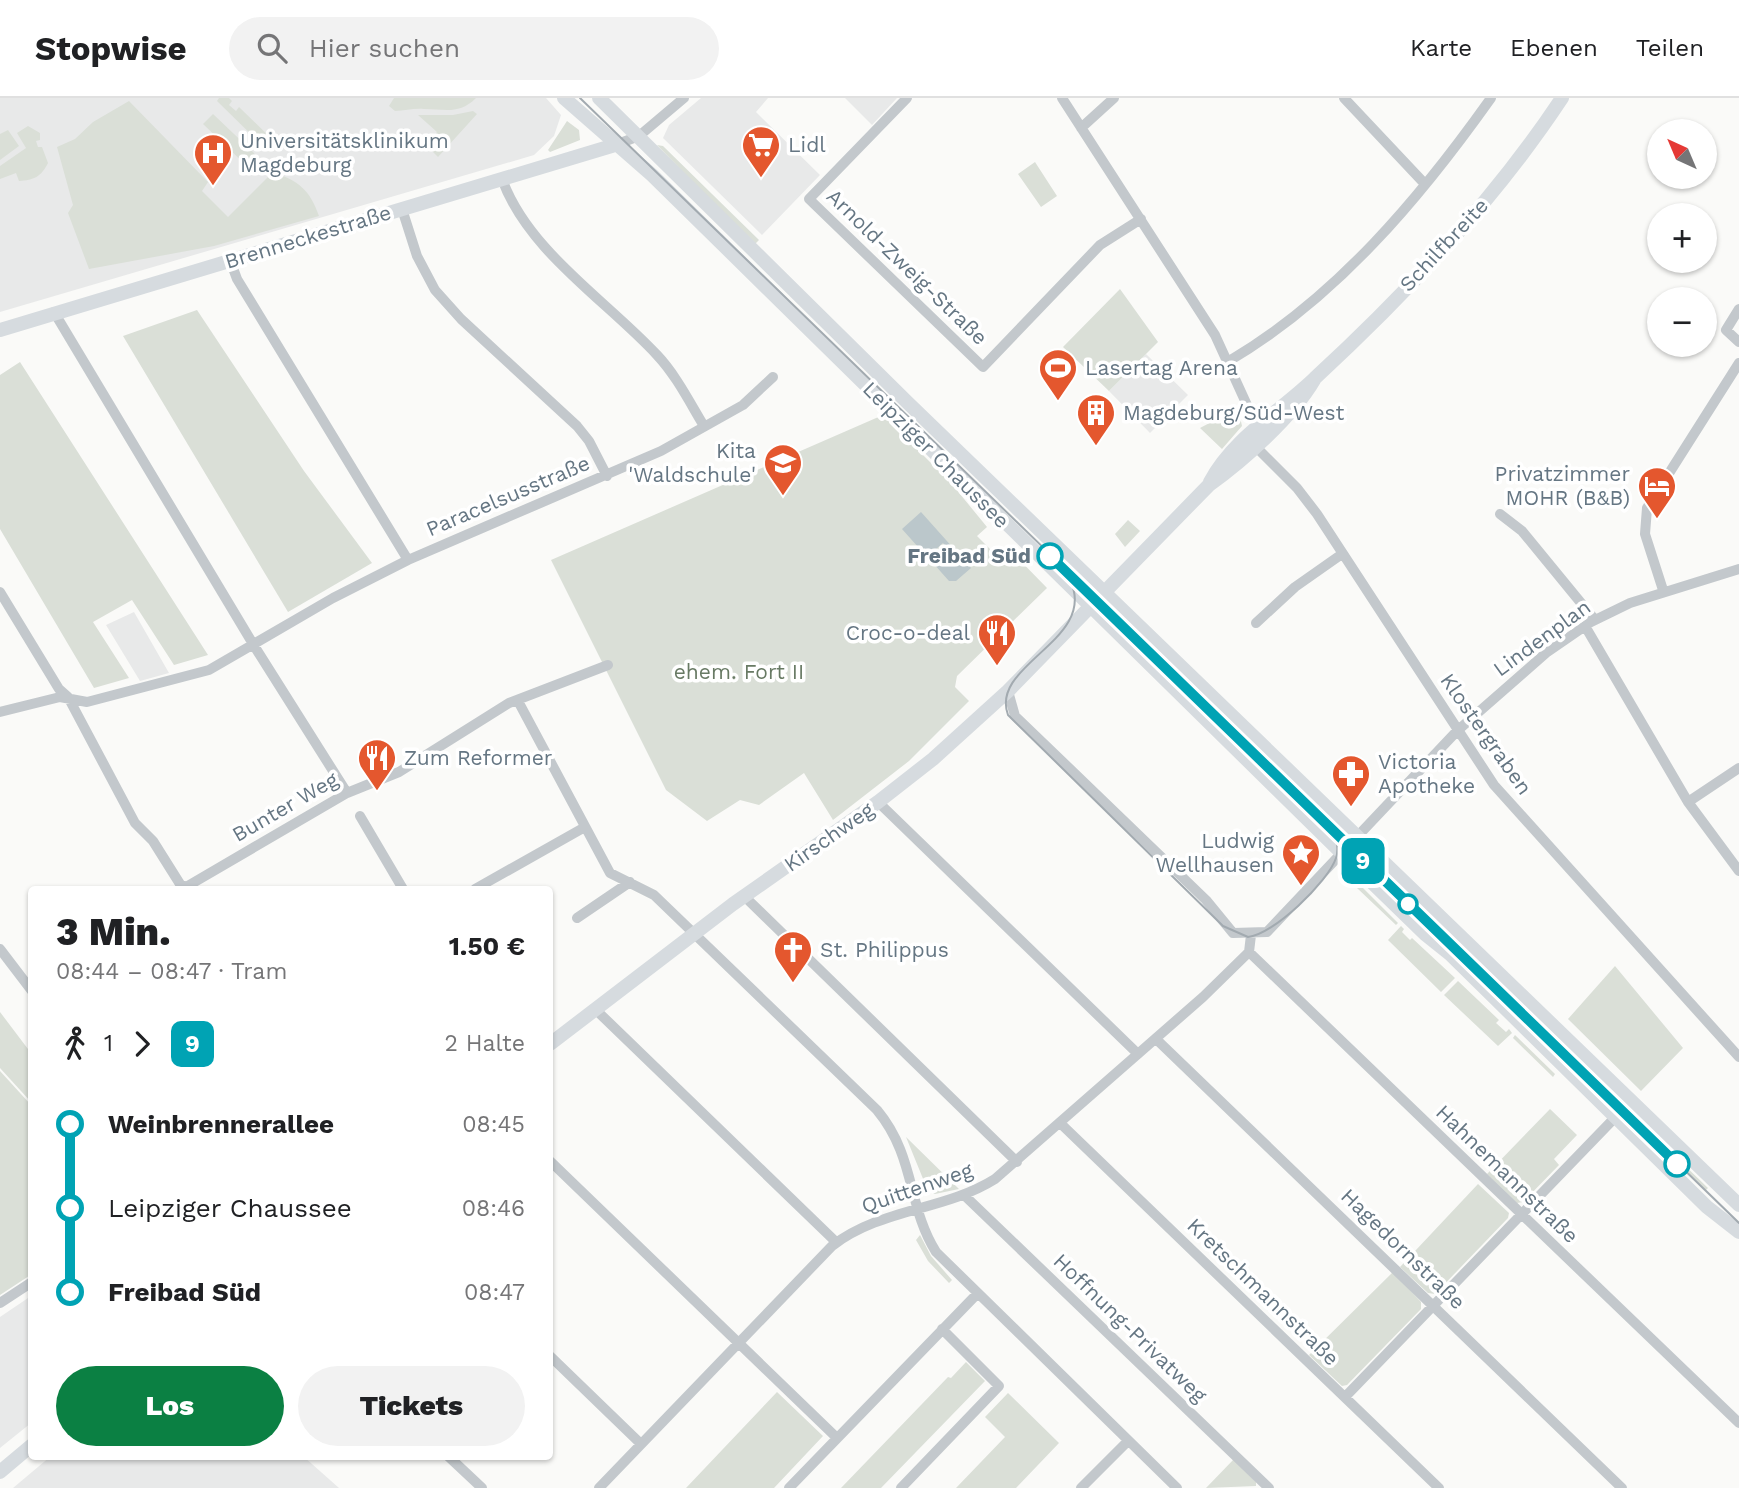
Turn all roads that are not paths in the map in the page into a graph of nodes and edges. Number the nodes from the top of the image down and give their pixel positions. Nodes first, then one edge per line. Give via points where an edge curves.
1 (564, 98) edge
2 (599, 98) edge
3 (684, 98) edge
4 (907, 98) edge
5 (1062, 98) edge
6 (1114, 98) edge
7 (1344, 98) edge
8 (1491, 98) edge
9 (1562, 98) edge
10 (1081, 128) junction
11 (639, 136) junction
12 (615, 145) junction
13 (502, 179) junction
14 (1424, 183) junction
15 (402, 209) junction
16 (1141, 219) junction
17 (230, 260) junction
18 (1739, 309) edge
19 (54, 312) junction
20 (0, 330) edge
21 (1739, 342) edge
22 (1229, 361) junction
23 (1739, 363) edge
24 (773, 377) dead end
25 (704, 426) junction
26 (1263, 428) junction
27 (1254, 445) junction
28 (607, 475) junction
29 (1209, 485) junction
30 (1500, 514) dead end
31 (1342, 554) junction
32 (408, 560) junction
33 (1739, 569) edge
34 (1105, 590) junction
35 (1663, 590) junction
36 (0, 592) edge
37 (1088, 606) junction
38 (1256, 623) dead end
39 (1590, 623) junction
40 (253, 644) junction
41 (608, 665) dead end
42 (1008, 691) junction
43 (68, 697) junction
44 (518, 701) junction
45 (0, 712) edge
46 (1457, 731) junction
47 (1739, 768) edge
48 (347, 793) junction
49 (878, 802) junction
50 (1688, 802) junction
51 (360, 816) dead end
52 (585, 827) junction
53 (1356, 834) junction
54 (1341, 851) junction
55 (1739, 871) edge
56 (630, 882) junction
57 (184, 886) edge
58 (196, 886) edge
59 (401, 886) edge
60 (480, 886) edge
61 (744, 896) junction
62 (577, 918) dead end
63 (695, 934) junction
64 (1251, 935) junction
65 (0, 949) edge
66 (1249, 952) junction
67 (28, 986) edge
68 (596, 1010) junction
69 (1156, 1039) junction
70 (553, 1042) edge
71 (1139, 1054) junction
72 (1739, 1057) edge
73 (1631, 1101) junction
74 (1616, 1117) junction
75 (1060, 1123) junction
76 (1017, 1162) junction
77 (553, 1164) edge
78 (965, 1196) junction
79 (1739, 1206) edge
80 (919, 1208) junction
81 (1521, 1214) junction
82 (1739, 1232) edge
83 (836, 1242) junction
84 (28, 1285) edge
85 (977, 1294) junction
86 (0, 1303) edge
87 (1434, 1306) junction
88 (942, 1329) junction
89 (738, 1343) junction
90 (553, 1359) edge
91 (1345, 1397) junction
92 (1739, 1423) edge
93 (836, 1437) junction
94 (1128, 1441) junction
95 (641, 1444) junction
96 (28, 1449) edge
97 (452, 1460) edge
98 (0, 1472) edge
99 (482, 1488) edge
100 (599, 1488) edge
101 (789, 1488) edge
102 (901, 1488) edge
103 (1082, 1488) edge
104 (1177, 1488) edge
105 (1269, 1488) edge
106 (1439, 1488) edge
107 (1622, 1488) edge

1 - 12 main road, Leipziger Chaussee
2 - 11 main road, Leipziger Chaussee
3 - 11 street
4 - 16 street, Arnold-Zweig-Straße via 809,199 983,367 1100,245
5 - 10 street
6 - 10 street
7 - 14 street
8 - 14 street
9 - 26 main road, Schilfbreite via 1492,193 1446,245
10 - 16 street
11 - 12 street
11 - 34 main road, Leipziger Chaussee via 819,317
12 - 13 main road, Brenneckestraße
12 - 37 main road, Leipziger Chaussee via 652,175
13 - 15 main road, Brenneckestraße
13 - 25 street via 534,236 658,355
14 - 22 street via 1337,281 1279,330
15 - 17 main road, Brenneckestraße
15 - 28 street via 419,262 435,290 577,426
16 - 22 street
17 - 19 main road, Brenneckestraße
17 - 32 street via 237,279
18 - 21 street via 1726,331
19 - 20 main road, Brenneckestraße
19 - 40 street
22 - 26 street via 1252,416
23 - 35 street via 1647,508 1645,534
24 - 25 street, Paracelsusstraße via 743,405
25 - 28 street, Paracelsusstraße
26 - 27 main road, Schilfbreite
26 - 29 main road, Schilfbreite via 1219,464
27 - 29 main road, Schilfbreite
27 - 31 street, Klostergraben via 1297,488
28 - 32 street, Paracelsusstraße
29 - 34 main road, Schilfbreite
30 - 39 street via 1522,531
31 - 38 street via 1295,587
31 - 46 street, Klostergraben
32 - 40 street, Paracelsusstraße
33 - 35 street, Lindenplan
34 - 37 main road, Schilfbreite
34 - 53 main road, Leipziger Chaussee
35 - 39 street, Lindenplan
36 - 43 street
37 - 42 main road, Kirschweg
37 - 54 main road, Leipziger Chaussee
39 - 46 street, Lindenplan via 1546,653
39 - 50 street
40 - 43 street, Paracelsusstraße via 207,671 87,702
40 - 48 street
41 - 44 street, Bunter Weg
42 - 49 main road, Kirschweg via 933,760
42 - 64 street via 1016,716 1206,900 1233,933
43 - 45 street, Paracelsusstraße
43 - 57 street, Bunter Weg via 135,823
44 - 48 street, Bunter Weg via 399,772
44 - 52 street
46 - 53 street, Lindenplan
46 - 72 street, Klostergraben via 1498,790
47 - 50 street
48 - 58 street, Bunter Weg
49 - 61 main road, Kirschweg
49 - 71 street
50 - 55 street
51 - 59 street
52 - 56 street via 611,874
52 - 60 street
53 - 54 street, Lindenplan
53 - 73 main road, Leipziger Chaussee
54 - 64 street via 1268,932
54 - 74 main road, Leipziger Chaussee
56 - 62 street
56 - 63 street via 650,892
61 - 63 main road, Kirschweg
61 - 76 street
63 - 68 main road, Kirschweg
63 - 80 street via 884,1119 902,1150
64 - 66 street
65 - 67 street
66 - 69 street, Quittenweg
66 - 81 street, Hahnemannstraße
68 - 70 main road, Kirschweg
68 - 83 street
69 - 71 street, Quittenweg
69 - 87 street, Hagedornstraße
71 - 75 street, Quittenweg
73 - 74 street
73 - 79 main road, Leipziger Chaussee
74 - 81 street
74 - 82 main road, Leipziger Chaussee via 1707,1207
75 - 76 street, Quittenweg
75 - 91 street, Kretschmannstraße
76 - 78 street, Quittenweg
77 - 89 street
78 - 80 street, Quittenweg
78 - 105 street, Hoffnung-Privatweg
80 - 83 street, Quittenweg via 874,1222
80 - 85 street via 936,1252
81 - 87 street
81 - 92 street, Hahnemannstraße
83 - 89 street, Quittenweg
84 - 86 street
85 - 88 street
85 - 94 street
87 - 91 street
87 - 107 street, Hagedornstraße
88 - 93 street
88 - 102 street via 999,1386
89 - 93 street
89 - 95 street, Quittenweg
90 - 95 street
91 - 106 street, Kretschmannstraße
93 - 101 street
94 - 103 street
94 - 104 street
95 - 100 street, Quittenweg
96 - 98 main road
97 - 99 street

